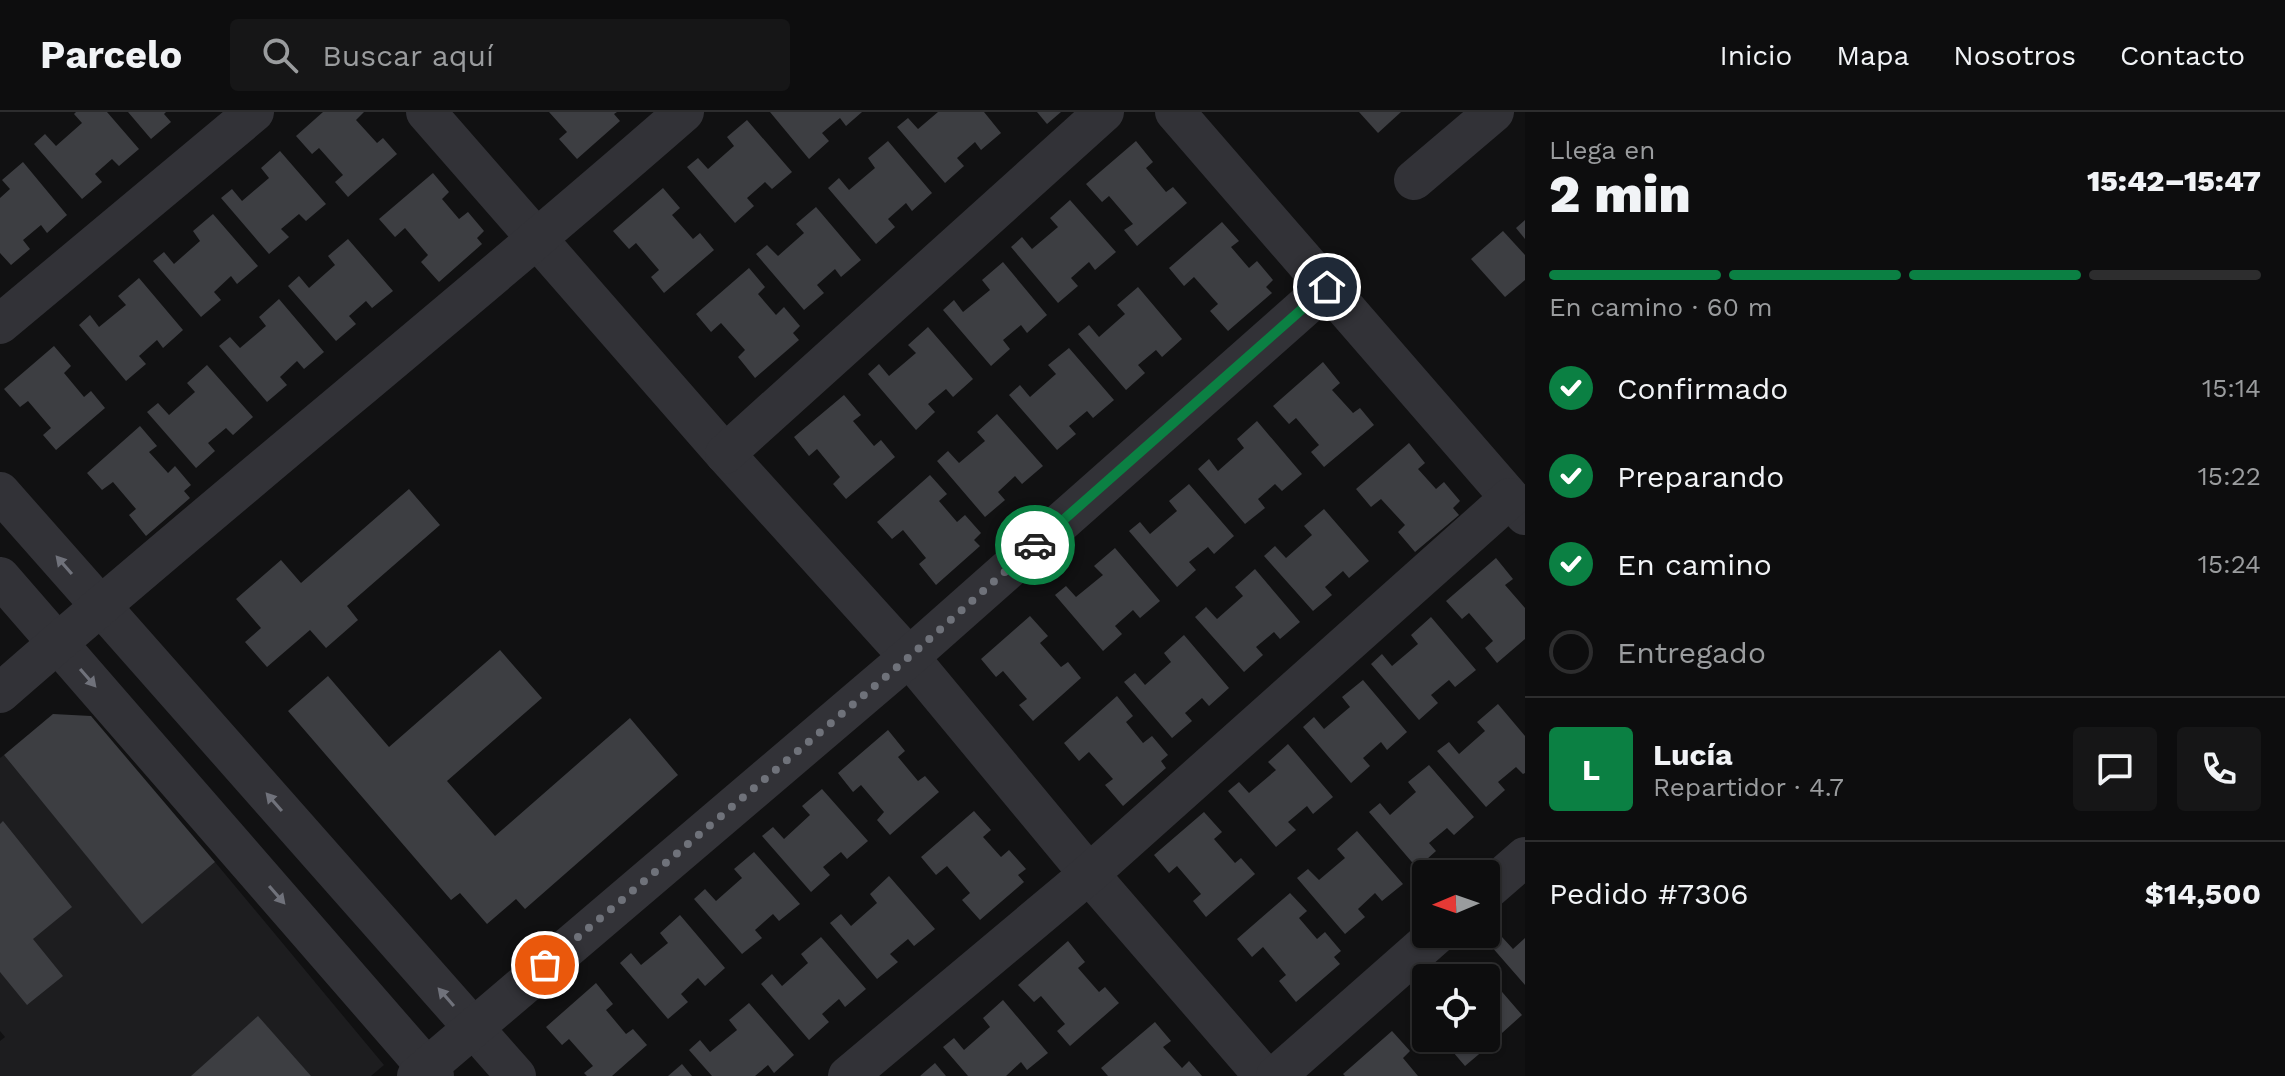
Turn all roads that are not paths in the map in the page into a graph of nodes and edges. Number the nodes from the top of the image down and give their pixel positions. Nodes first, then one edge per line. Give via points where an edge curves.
1 (254, 112) edge
2 (426, 112) edge
3 (684, 112) edge
4 (1104, 112) edge
5 (1175, 112) edge
6 (1494, 112) edge
7 (1414, 180) dead end
8 (537, 241) junction
9 (1327, 287) junction
10 (0, 324) edge
11 (725, 454) junction
12 (0, 492) edge
13 (1518, 506) edge
14 (0, 577) edge
15 (100, 605) junction
16 (58, 643) junction
17 (909, 657) junction
18 (0, 693) edge
19 (1525, 857) edge
20 (1089, 874) junction
21 (1500, 879) edge
22 (1421, 948) edge
23 (473, 1027) junction
24 (426, 1073) edge
25 (516, 1076) edge
26 (848, 1076) edge
27 (1264, 1076) edge
28 (1276, 1076) edge

1 - 10 street
2 - 8 street
3 - 8 street
4 - 11 street
5 - 9 street
6 - 7 street
8 - 11 street
8 - 15 street
9 - 13 street
9 - 17 street
11 - 17 street
15 -> 12 street
13 - 20 street
14 - 16 street
15 - 16 street
23 -> 15 street
16 - 18 street
16 -> 24 street
17 - 20 street
17 - 23 street
19 - 21 street
20 - 26 street
20 - 27 street
22 - 28 street
23 - 24 street
23 - 25 street

